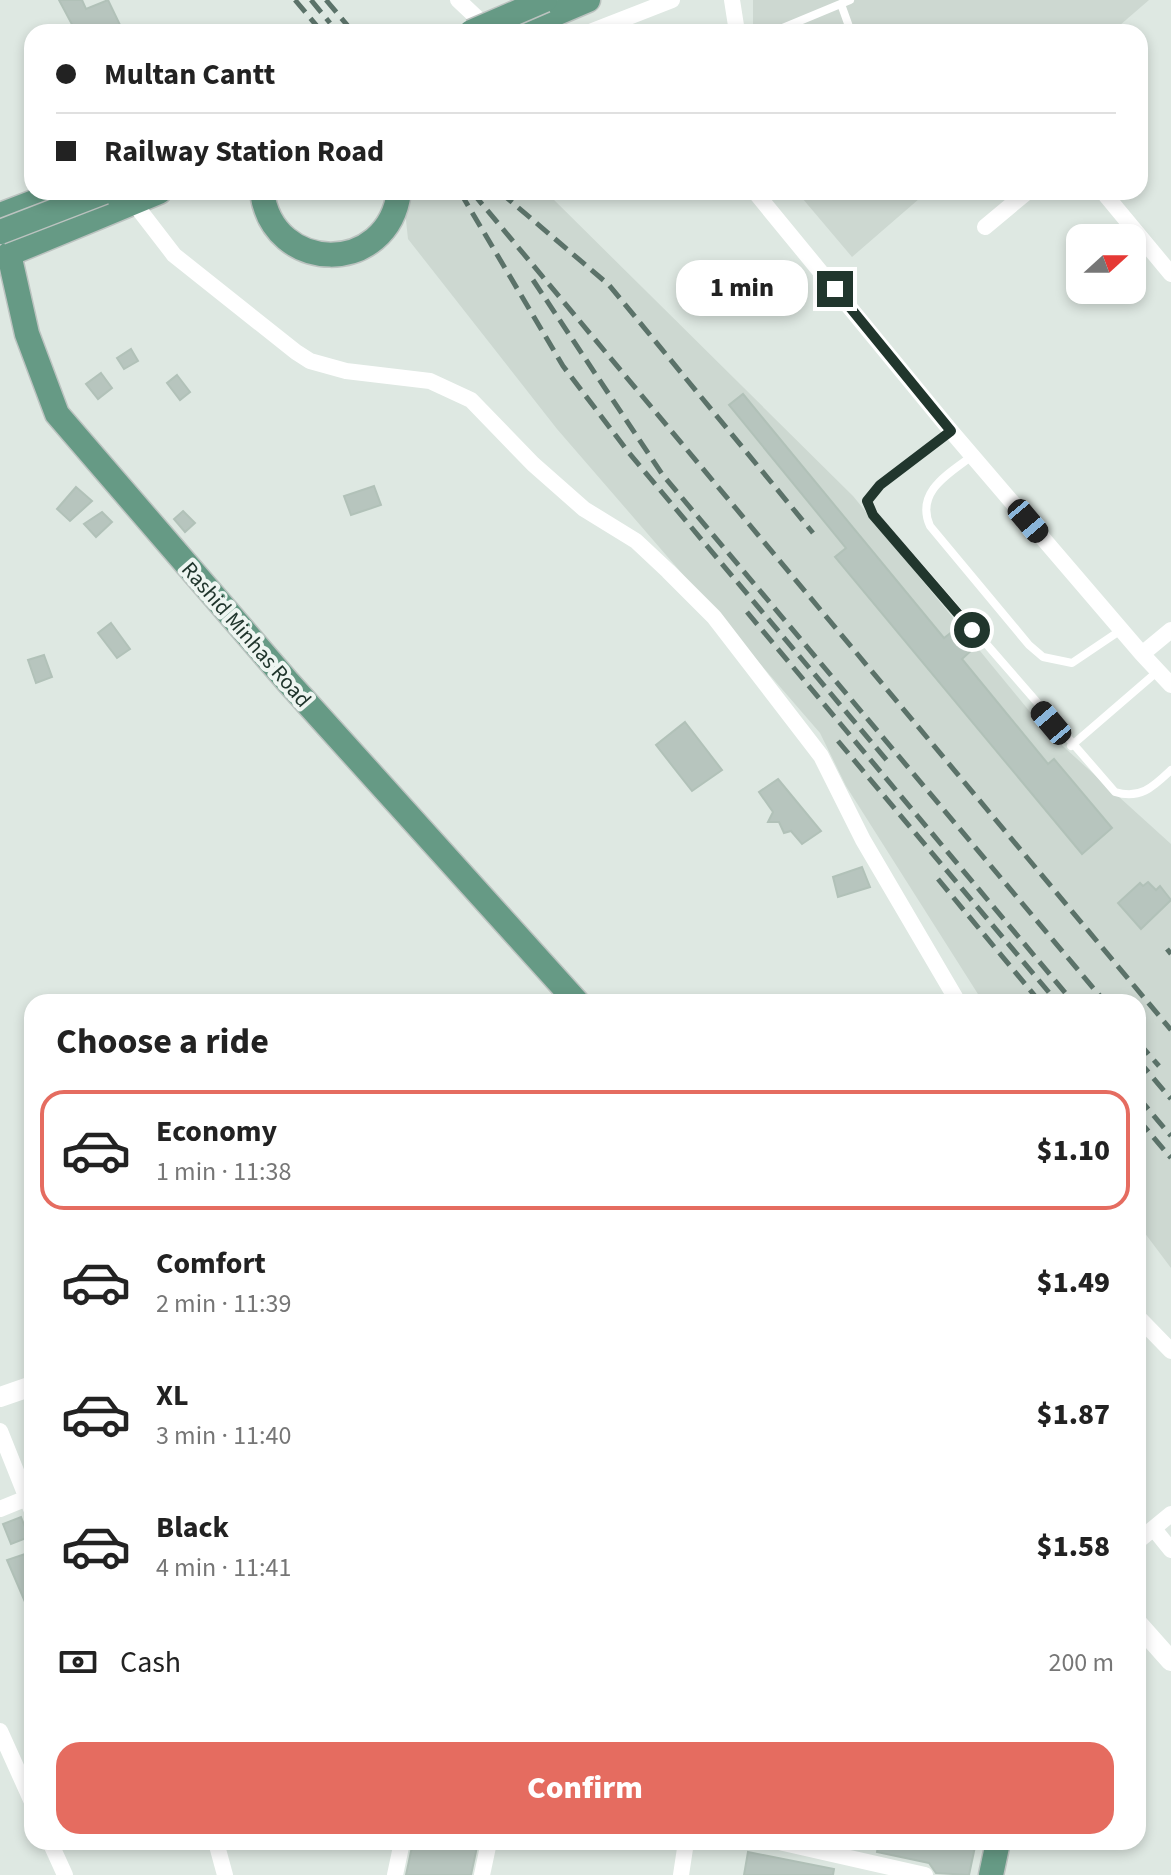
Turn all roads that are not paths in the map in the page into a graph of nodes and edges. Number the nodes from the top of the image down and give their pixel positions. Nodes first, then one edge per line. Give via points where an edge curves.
1 (545, 0) edge
2 (588, 0) edge
3 (672, 0) edge
4 (732, 0) edge
5 (845, 2) edge
6 (461, 4) edge
7 (484, 24) edge
8 (490, 24) edge
9 (532, 24) edge
10 (610, 24) edge
11 (736, 24) edge
12 (792, 24) edge
13 (849, 24) edge
14 (41, 200) edge
15 (90, 200) edge
16 (141, 200) edge
17 (264, 200) edge
18 (396, 200) edge
19 (762, 200) edge
20 (1017, 200) edge
21 (1110, 200) edge
22 (134, 203) junction
23 (0, 217) edge
24 (985, 227) dead end
25 (3, 248) edge
26 (1171, 274) edge
27 (951, 431) junction
28 (972, 456) junction
29 (1121, 630) junction
30 (1171, 630) edge
31 (1142, 654) junction
32 (1158, 671) junction
33 (1171, 685) edge
34 (1071, 746) junction
35 (1171, 770) edge
36 (570, 994) edge
37 (953, 994) edge
38 (1146, 1325) edge
39 (1171, 1351) edge
40 (24, 1389) edge
41 (0, 1397) edge
42 (0, 1431) edge
43 (24, 1491) edge
44 (24, 1505) edge
45 (0, 1509) edge
46 (1171, 1514) edge
47 (1154, 1529) junction
48 (1146, 1535) edge
49 (1171, 1550) edge
50 (1146, 1633) edge
51 (1171, 1661) edge
52 (0, 1731) edge
53 (24, 1784) edge
54 (54, 1850) edge
55 (218, 1850) edge
56 (400, 1850) edge
57 (487, 1850) edge
58 (685, 1850) edge
59 (805, 1850) edge
60 (996, 1850) edge
61 (871, 1870) edge
62 (65, 1875) edge
63 (225, 1875) edge
64 (395, 1875) edge
65 (482, 1875) edge
66 (681, 1875) edge
67 (925, 1875) edge
68 (991, 1875) edge

1 - 8 main road, bridge
2 - 9 main road
3 - 10 street
4 - 11 street
5 - 12 lane
5 - 13 lane
6 - 7 street
14 - 23 main road
15 - 25 main road, bridge
16 - 22 main road
17 - 18 main road via 278,230 294,245 313,252 352,252 371,243 389,223
19 - 27 street
20 - 24 street
21 - 26 street
22 - 25 main road
22 - 37 street via 174,255 296,352 337,369 430,381 471,400 584,509 636,541 668,571 714,617 821,756 863,840
23 - 25 street, Rashid Minhas Road
25 - 36 main road, Rashid Minhas Road via 57,414 288,682
27 - 28 street
27 - 34 lane via 880,485 867,501 869,509
28 - 29 street
28 - 29 lane via 929,493 925,515 1029,645 1043,657 1072,663
29 - 31 street
30 - 31 street
31 - 32 street
32 - 33 street
32 - 34 lane
34 - 35 lane via 1123,795 1146,792
38 - 39 street
40 - 41 street
42 - 43 street
44 - 45 street
46 - 47 street
47 - 48 street
47 - 49 street
50 - 51 street
52 - 53 street
54 - 62 street
55 - 63 street
56 - 64 street
57 - 65 street
58 - 66 street
59 - 61 street
60 - 68 main road
61 - 67 street

